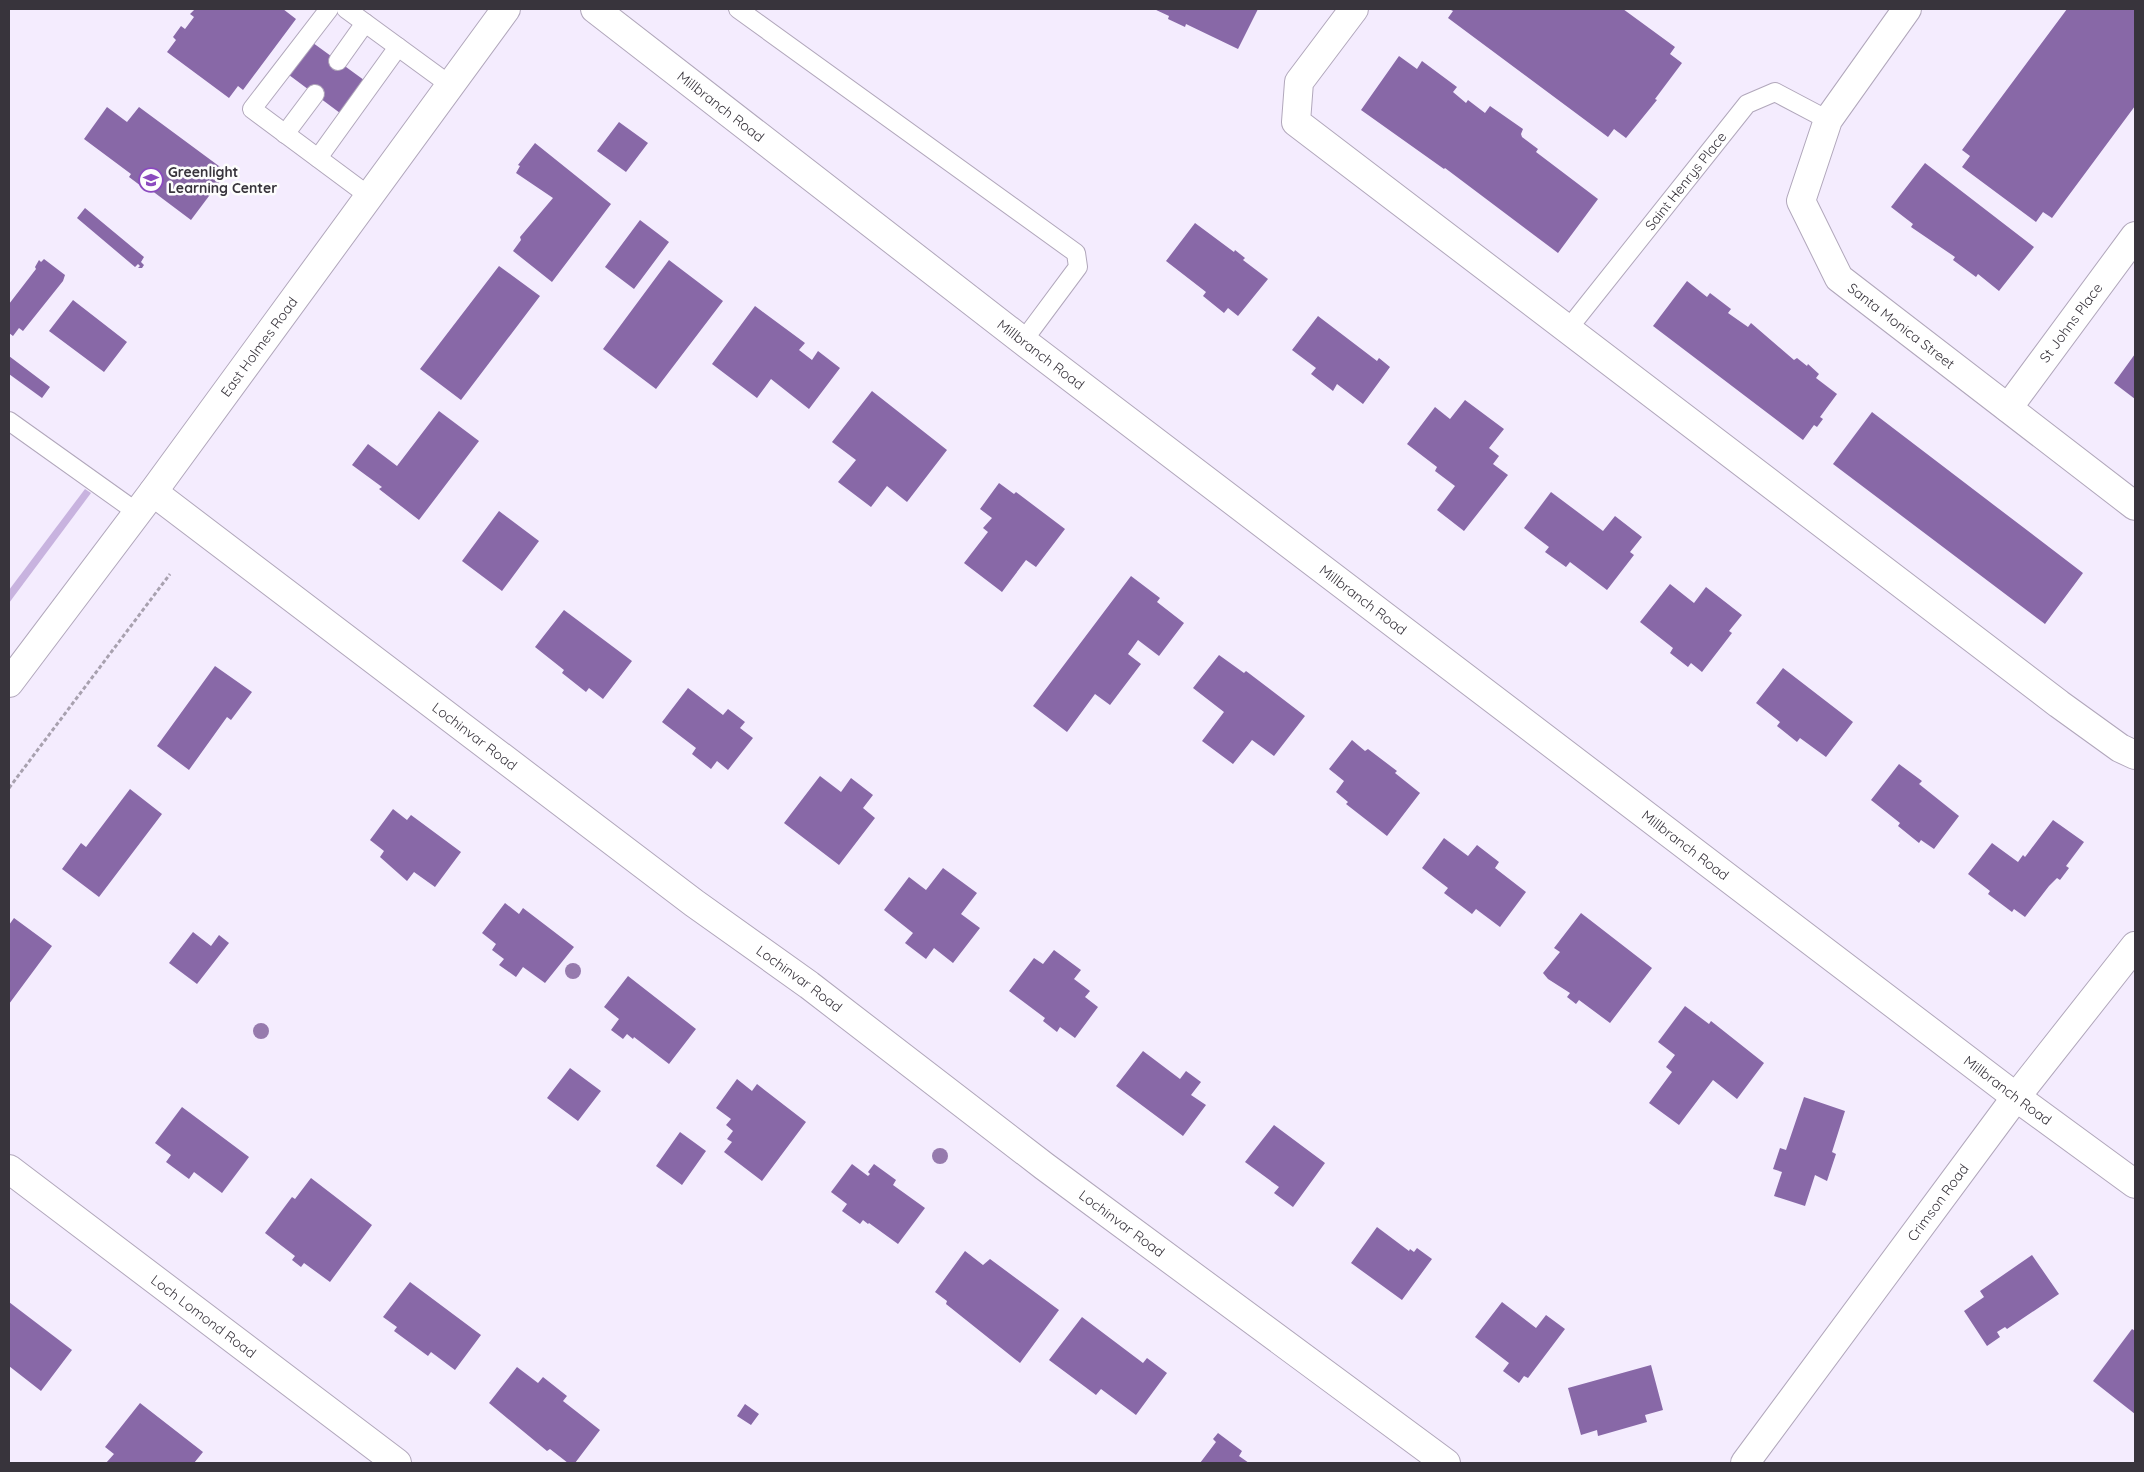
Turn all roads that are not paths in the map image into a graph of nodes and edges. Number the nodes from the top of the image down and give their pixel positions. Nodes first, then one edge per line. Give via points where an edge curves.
1 (329, 9) edge
2 (346, 9) edge
3 (506, 9) edge
4 (595, 9) edge
5 (738, 9) edge
6 (1354, 9) edge
7 (1907, 9) edge
8 (366, 23) junction
9 (398, 47) junction
10 (338, 61) dead end
11 (450, 85) junction
12 (315, 94) dead end
13 (1828, 120) junction
14 (285, 134) junction
15 (318, 158) junction
16 (369, 196) junction
17 (2135, 236) edge
18 (1568, 329) junction
19 (1023, 341) junction
20 (2008, 408) junction
21 (9, 421) edge
22 (145, 503) junction
23 (2135, 506) edge
24 (9, 683) edge
25 (2135, 755) edge
26 (2135, 946) edge
27 (2016, 1096) junction
28 (9, 1169) edge
29 (2135, 1184) edge
30 (397, 1463) edge
31 (1446, 1463) edge
32 (1745, 1463) edge

1 - 14 lane via 252,109
2 - 8 lane
3 - 11 street, East Holmes Road
4 - 19 street, Millbranch Road
5 - 19 lane via 1076,253 1078,267
6 - 18 street via 1299,82 1296,122
7 - 13 street, Santa Monica Street
8 - 9 lane
8 - 10 lane
9 - 11 lane
9 - 15 lane
11 - 16 street, East Holmes Road
12 - 14 lane
13 - 18 lane, Saint Henrys Place via 1775,92 1747,104
13 - 20 street, Santa Monica Street via 1801,201 1839,278
14 - 15 lane
15 - 16 lane
16 - 22 street, East Holmes Road
17 - 20 street, St Johns Place
18 - 25 street via 2059,704 2120,748
19 - 27 street, Millbranch Road
20 - 23 street, Santa Monica Street
21 - 22 lane
22 - 24 street, East Holmes Road
22 - 31 street, Lochinvar Road via 809,985 1068,1184
26 - 27 street, Crimson Road
27 - 29 street, Millbranch Road
27 - 32 street, Crimson Road
28 - 30 street, Loch Lomond Road

